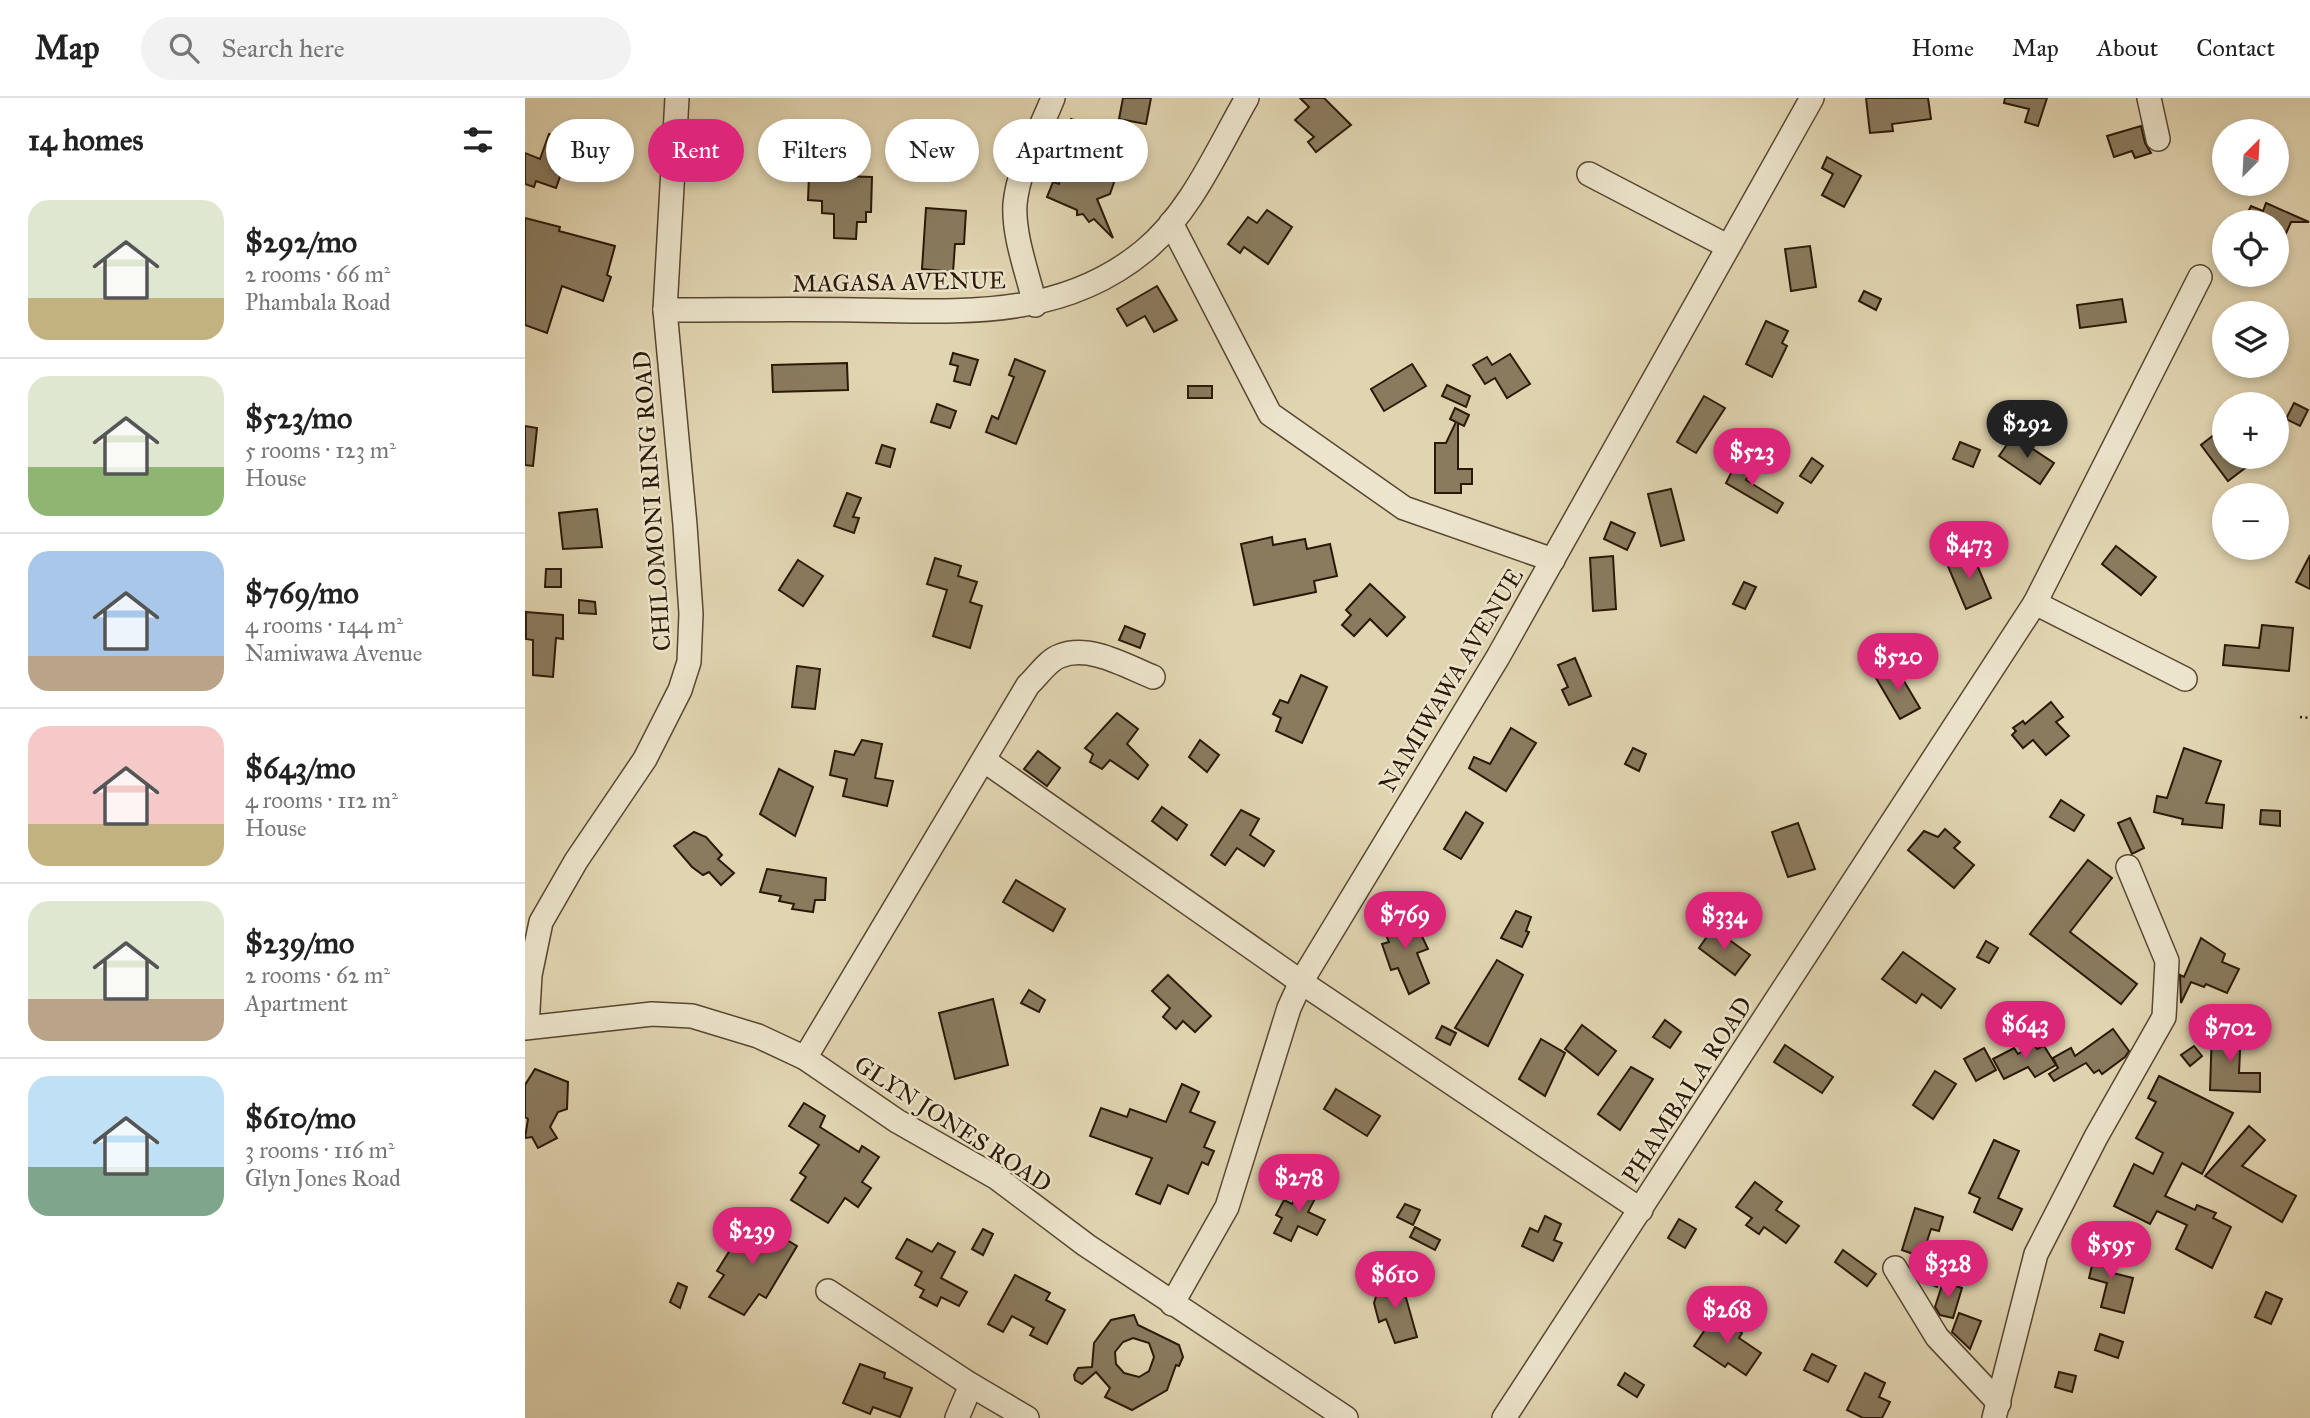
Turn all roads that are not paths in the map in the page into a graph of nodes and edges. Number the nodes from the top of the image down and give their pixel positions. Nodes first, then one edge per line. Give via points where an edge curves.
1 (677, 98) edge
2 (1053, 98) edge
3 (1247, 98) edge
4 (1812, 98) edge
5 (2149, 98) edge
6 (2158, 139) dead end
7 (1589, 174) dead end
8 (1171, 223) junction
9 (1727, 246) junction
10 (2200, 277) dead end
11 (1035, 305) junction
12 (665, 310) junction
13 (1553, 560) junction
14 (2035, 603) junction
15 (1153, 677) dead end
16 (2185, 679) dead end
17 (985, 761) junction
18 (2128, 867) dead end
19 (533, 918) edge
20 (1301, 982) junction
21 (526, 1028) edge
22 (805, 1059) junction
23 (1641, 1210) junction
24 (1895, 1268) dead end
25 (828, 1291) dead end
26 (1172, 1304) junction
27 (971, 1385) junction
28 (1996, 1411) edge
29 (1343, 1417) edge
30 (957, 1418) edge
31 (1027, 1418) edge
32 (1504, 1418) edge

1 - 12 street, CHILOMONI RING ROAD
2 - 11 street via 1015,204
3 - 8 street, MAGASA AVENUE
4 - 9 street, NAMIWAWA AVENUE
5 - 6 street
7 - 9 street
8 - 11 street, MAGASA AVENUE via 1119,269 1068,295
8 - 13 street via 1270,414 1404,509
9 - 13 street, NAMIWAWA AVENUE
10 - 14 street, PHAMBALA ROAD
11 - 12 street, MAGASA AVENUE via 959,312
12 - 19 street, CHILOMONI RING ROAD via 687,550 689,662 645,759
13 - 20 street, NAMIWAWA AVENUE
14 - 16 street
14 - 23 street, PHAMBALA ROAD
15 - 17 street via 1095,654 1058,656 1028,685
17 - 20 street
17 - 22 street
18 - 28 street via 2167,961 2164,1017 2036,1254
19 - 21 street, CHILOMONI RING ROAD
20 - 23 street
20 - 26 street, NAMIWAWA AVENUE via 1227,1208
21 - 22 street, GLYN JONES ROAD via 652,1014 692,1016 758,1036
22 - 26 street, GLYN JONES ROAD via 897,1121 997,1178
23 - 32 street, PHAMBALA ROAD
24 - 28 street via 1937,1337
25 - 27 street
26 - 29 street, GLYN JONES ROAD
27 - 30 street
27 - 31 street

